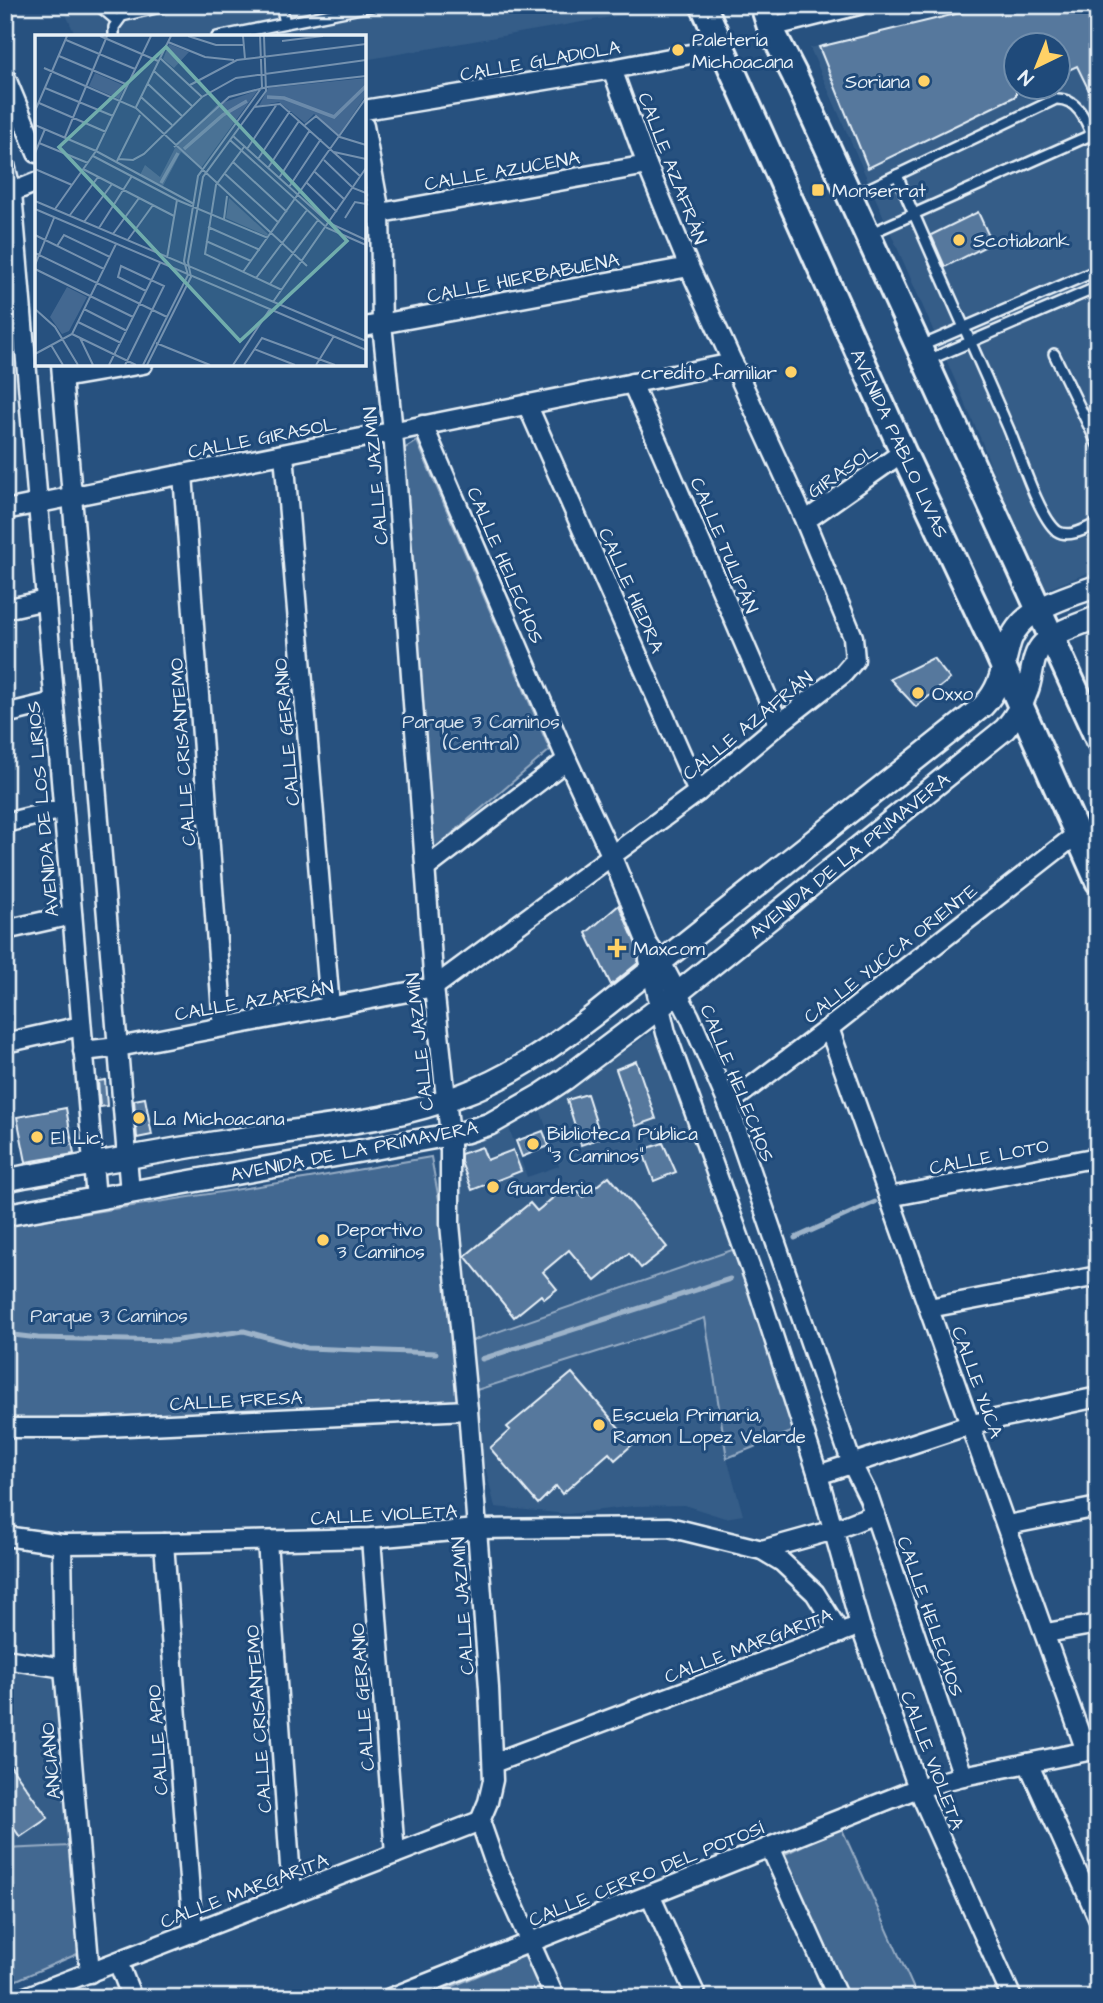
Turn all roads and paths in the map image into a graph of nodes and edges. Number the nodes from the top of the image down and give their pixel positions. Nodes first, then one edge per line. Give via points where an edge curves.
1 (98, 5) edge
2 (169, 5) edge
3 (281, 5) edge
4 (376, 5) edge
5 (703, 5) edge
6 (859, 5) edge
7 (767, 16) edge
8 (117, 21) junction
9 (285, 23) junction
10 (114, 35) edge
11 (227, 35) edge
12 (722, 48) junction
13 (612, 69) junction
14 (5, 76) edge
15 (366, 110) edge
16 (1091, 135) junction
17 (35, 148) edge
18 (366, 148) edge
19 (1098, 149) edge
20 (647, 165) junction
21 (5, 166) edge
22 (897, 175) junction
23 (35, 183) edge
24 (9, 194) edge
25 (850, 197) junction
26 (914, 214) junction
27 (372, 215) edge
28 (868, 234) junction
29 (689, 267) junction
30 (1098, 270) edge
31 (1098, 287) edge
32 (1008, 309) junction
33 (1014, 323) junction
34 (382, 324) junction
35 (366, 327) edge
36 (963, 328) junction
37 (969, 341) junction
38 (1054, 354) dead end
39 (921, 355) junction
40 (733, 363) junction
41 (120, 366) edge
42 (61, 371) edge
43 (632, 383) junction
44 (527, 404) junction
45 (423, 425) junction
46 (393, 432) junction
47 (1098, 445) edge
48 (903, 452) junction
49 (284, 454) junction
50 (183, 474) junction
51 (73, 496) junction
52 (38, 503) junction
53 (5, 510) edge
54 (805, 521) junction
55 (1098, 523) edge
56 (1098, 586) edge
57 (46, 600) junction
58 (5, 609) edge
59 (1040, 610) junction
60 (1098, 617) edge
61 (1052, 637) junction
62 (1003, 671) junction
63 (54, 702) junction
64 (1021, 705) junction
65 (5, 714) edge
66 (779, 724) junction
67 (1098, 738) edge
68 (566, 760) junction
69 (698, 792) junction
70 (63, 809) junction
71 (5, 823) edge
72 (1077, 834) junction
73 (612, 858) junction
74 (426, 868) junction
75 (1098, 881) edge
76 (72, 915) junction
77 (5, 930) edge
78 (656, 966) junction
79 (434, 987) junction
80 (677, 993) junction
81 (330, 1007) junction
82 (659, 1008) junction
83 (81, 1026) junction
84 (223, 1026) junction
85 (829, 1028) junction
86 (5, 1043) edge
87 (118, 1047) junction
88 (83, 1051) junction
89 (446, 1101) junction
90 (728, 1104) junction
91 (450, 1135) junction
92 (127, 1157) junction
93 (1098, 1157) edge
94 (92, 1164) junction
95 (5, 1180) edge
96 (130, 1192) junction
97 (889, 1197) junction
98 (96, 1199) junction
99 (5, 1215) edge
100 (1098, 1276) edge
101 (929, 1308) junction
102 (1098, 1397) edge
103 (468, 1410) junction
104 (972, 1424) junction
105 (5, 1428) edge
106 (852, 1464) junction
107 (818, 1475) junction
108 (1098, 1507) edge
109 (875, 1514) junction
110 (1008, 1525) junction
111 (477, 1529) junction
112 (834, 1530) junction
113 (5, 1536) edge
114 (371, 1538) junction
115 (267, 1541) junction
116 (164, 1543) junction
117 (62, 1544) junction
118 (762, 1550) junction
119 (1098, 1624) edge
120 (860, 1625) junction
121 (840, 1633) junction
122 (1046, 1633) junction
123 (5, 1659) edge
124 (64, 1668) junction
125 (1092, 1750) edge
126 (493, 1763) junction
127 (1028, 1763) junction
128 (962, 1776) junction
129 (918, 1788) junction
130 (480, 1821) junction
131 (770, 1847) junction
132 (395, 1854) junction
133 (292, 1894) junction
134 (650, 1895) junction
135 (1098, 1918) edge
136 (193, 1933) junction
137 (530, 1942) junction
138 (118, 1962) junction
139 (90, 1973) junction
140 (410, 1994) edge
141 (23, 1998) edge
142 (132, 1998) edge
143 (390, 1998) edge
144 (555, 1998) edge
145 (697, 1998) edge
146 (838, 1998) edge
147 (1012, 1998) edge

1 - 8 lane
2 - 8 lane via 129,13
3 - 9 lane
4 - 9 lane
5 - 12 main road, AVENIDA PABLO LIVAS
6 - 7 street
7 - 25 main road
8 - 10 lane
9 - 11 lane
12 - 13 street, CALLE GLADIOLA
12 - 48 main road, AVENIDA PABLO LIVAS
13 - 15 street, CALLE GLADIOLA
13 - 20 street, CALLE AZAFRÁN
14 - 17 street
16 - 19 lane
16 - 22 lane via 1076,106 1056,99
16 - 26 lane
18 - 27 street, CALLE JAZMÍN
20 - 27 street, CALLE AZUCENA
20 - 29 street, CALLE AZAFRÁN
21 - 24 street, AVENIDA DE LOS LIRIOS
22 - 25 lane
22 - 26 lane
23 - 24 street
24 - 52 street, AVENIDA DE LOS LIRIOS
25 - 28 main road
26 - 28 lane
26 - 36 lane
27 - 34 street, CALLE JAZMÍN
28 - 39 main road
29 - 34 street, CALLE HIERBABUENA
29 - 40 street, CALLE AZAFRÁN
30 - 32 lane
31 - 33 lane
32 - 33 lane
32 - 36 lane
33 - 37 lane
34 - 35 street, CALLE HIERBABUENA
34 - 46 street, CALLE JAZMÍN
36 - 37 lane
36 - 39 lane
37 - 39 lane
37 - 55 lane via 1043,512 1064,533
38 - 47 lane
39 - 59 main road
40 - 43 street, CALLE GIRASOL
40 - 54 street, CALLE AZAFRÁN
41 - 42 street
42 - 51 street
43 - 44 street, CALLE GIRASOL
43 - 66 street, CALLE TULIPÁN
44 - 45 street, CALLE GIRASOL
44 - 69 street, CALLE HIEDRA
45 - 46 street, CALLE GIRASOL
45 - 68 street, CALLE HELECHOS
46 - 49 street, CALLE GIRASOL
46 - 74 street, CALLE JAZMÍN
48 - 54 street, GIRASOL
48 - 62 main road, AVENIDA PABLO LIVAS
49 - 50 street, CALLE GIRASOL
49 - 81 street, CALLE GERANIO
50 - 51 street, CALLE GIRASOL
50 - 84 street, CALLE CRISANTEMO
51 - 52 street, CALLE GIRASOL
51 - 87 street
52 - 53 street, CALLE GIRASOL
52 - 57 street, AVENIDA DE LOS LIRIOS
54 - 66 street, CALLE AZAFRÁN via 853,637 855,660 844,674
56 - 59 street, AVENIDA DE LA PRIMAVERA
57 - 58 street
57 - 63 street, AVENIDA DE LOS LIRIOS
59 - 61 main road
59 - 62 street, AVENIDA DE LA PRIMAVERA via 1013,635
60 - 61 street
61 - 64 street, AVENIDA DE LA PRIMAVERA via 1038,651
61 - 67 main road
62 - 64 main road, AVENIDA PABLO LIVAS
62 - 78 street, AVENIDA DE LA PRIMAVERA via 993,696 983,706
63 - 65 street
63 - 70 street, AVENIDA DE LOS LIRIOS
64 - 72 main road, AVENIDA PABLO LIVAS
64 - 80 street, AVENIDA DE LA PRIMAVERA via 1005,729
66 - 69 street, CALLE AZAFRÁN
68 - 73 street, CALLE HELECHOS
68 - 74 street
69 - 73 street, CALLE AZAFRÁN
70 - 71 street
70 - 76 street, AVENIDA DE LOS LIRIOS
72 - 75 main road, AVENIDA PABLO LIVAS
72 - 85 street, CALLE YUCCA ORIENTE
73 - 78 street, CALLE HELECHOS
73 - 79 street, CALLE AZAFRÁN
74 - 79 street, CALLE JAZMÍN
76 - 77 street
76 - 83 street, AVENIDA DE LOS LIRIOS
78 - 80 street, CALLE HELECHOS
78 - 82 street, CALLE VIOLETA
78 - 89 street, AVENIDA DE LA PRIMAVERA via 549,1050
79 - 81 street, CALLE AZAFRÁN
79 - 89 street, CALLE JAZMÍN
80 - 82 street, AVENIDA DE LA PRIMAVERA
80 - 90 street, CALLE HELECHOS
81 - 84 street, CALLE AZAFRÁN
82 - 91 street, AVENIDA DE LA PRIMAVERA via 541,1095 490,1124
82 - 107 street, CALLE VIOLETA
83 - 86 street
83 - 88 street, AVENIDA DE LOS LIRIOS
84 - 87 street, CALLE AZAFRÁN
85 - 90 street, CALLE YUCCA ORIENTE
85 - 97 street, CALLE YUCA
87 - 88 street, CALLE AZAFRÁN
87 - 92 street
88 - 94 street, AVENIDA DE LOS LIRIOS
89 - 91 street, CALLE JAZMÍN
89 - 92 street, AVENIDA DE LA PRIMAVERA via 355,1122
90 - 106 street, CALLE HELECHOS
91 - 96 street, AVENIDA DE LA PRIMAVERA
91 - 103 street, CALLE JAZMÍN via 450,1224
92 - 94 street, AVENIDA DE LA PRIMAVERA
92 - 96 street
93 - 97 street, CALLE LOTO
94 - 95 street, AVENIDA DE LA PRIMAVERA
94 - 98 street, AVENIDA DE LOS LIRIOS
96 - 98 street, AVENIDA DE LA PRIMAVERA
97 - 101 street, CALLE YUCA
98 - 99 street, AVENIDA DE LA PRIMAVERA
100 - 101 street
101 - 104 street, CALLE YUCA
102 - 104 street
103 - 105 street, CALLE FRESA
103 - 111 street, CALLE JAZMÍN
104 - 106 street
104 - 110 street, CALLE YUCA
106 - 107 street
106 - 109 street, CALLE HELECHOS
107 - 112 street, CALLE VIOLETA
108 - 110 street
109 - 112 street, CALLE VIOLETA
109 - 128 street, CALLE HELECHOS
110 - 122 street, CALLE YUCA
111 - 114 street, CALLE VIOLETA
111 - 118 street, CALLE VIOLETA via 669,1527
111 - 126 street, CALLE JAZMÍN
112 - 118 street, CALLE VIOLETA
112 - 120 street, CALLE VIOLETA
113 - 117 street, CALLE VIOLETA
114 - 115 street, CALLE VIOLETA
114 - 132 street, CALLE GERANIO
115 - 116 street, CALLE VIOLETA
115 - 133 street, CALLE CRISANTEMO
116 - 117 street, CALLE VIOLETA
116 - 136 street, CALLE APIO
117 - 124 street, ANCIANO
118 - 121 street, CALLE VIOLETA via 815,1593
119 - 122 street
120 - 121 street, CALLE MARGARITA
120 - 129 street, CALLE VIOLETA
121 - 126 street, CALLE MARGARITA
122 - 125 street, CALLE YUCA
123 - 124 street
124 - 139 street, ANCIANO
125 - 127 street, CALLE CERRO DEL POTOSÍ
126 - 130 street, CALLE JAZMÍN via 494,1780
127 - 128 street, CALLE CERRO DEL POTOSÍ
127 - 135 street
128 - 129 street, CALLE CERRO DEL POTOSÍ
129 - 131 street, CALLE CERRO DEL POTOSÍ
129 - 147 street, CALLE VIOLETA
130 - 132 street, CALLE MARGARITA
130 - 137 street
131 - 134 street, CALLE CERRO DEL POTOSÍ
131 - 146 street
132 - 133 street, CALLE MARGARITA
133 - 136 street, CALLE MARGARITA
134 - 137 street, CALLE CERRO DEL POTOSÍ
134 - 145 street
136 - 138 street, CALLE MARGARITA
137 - 140 street, CALLE CERRO DEL POTOSÍ
137 - 144 street
138 - 139 street, CALLE MARGARITA
138 - 142 street
139 - 141 street, CALLE MARGARITA
140 - 143 street, CALLE CERRO DEL POTOSÍ

